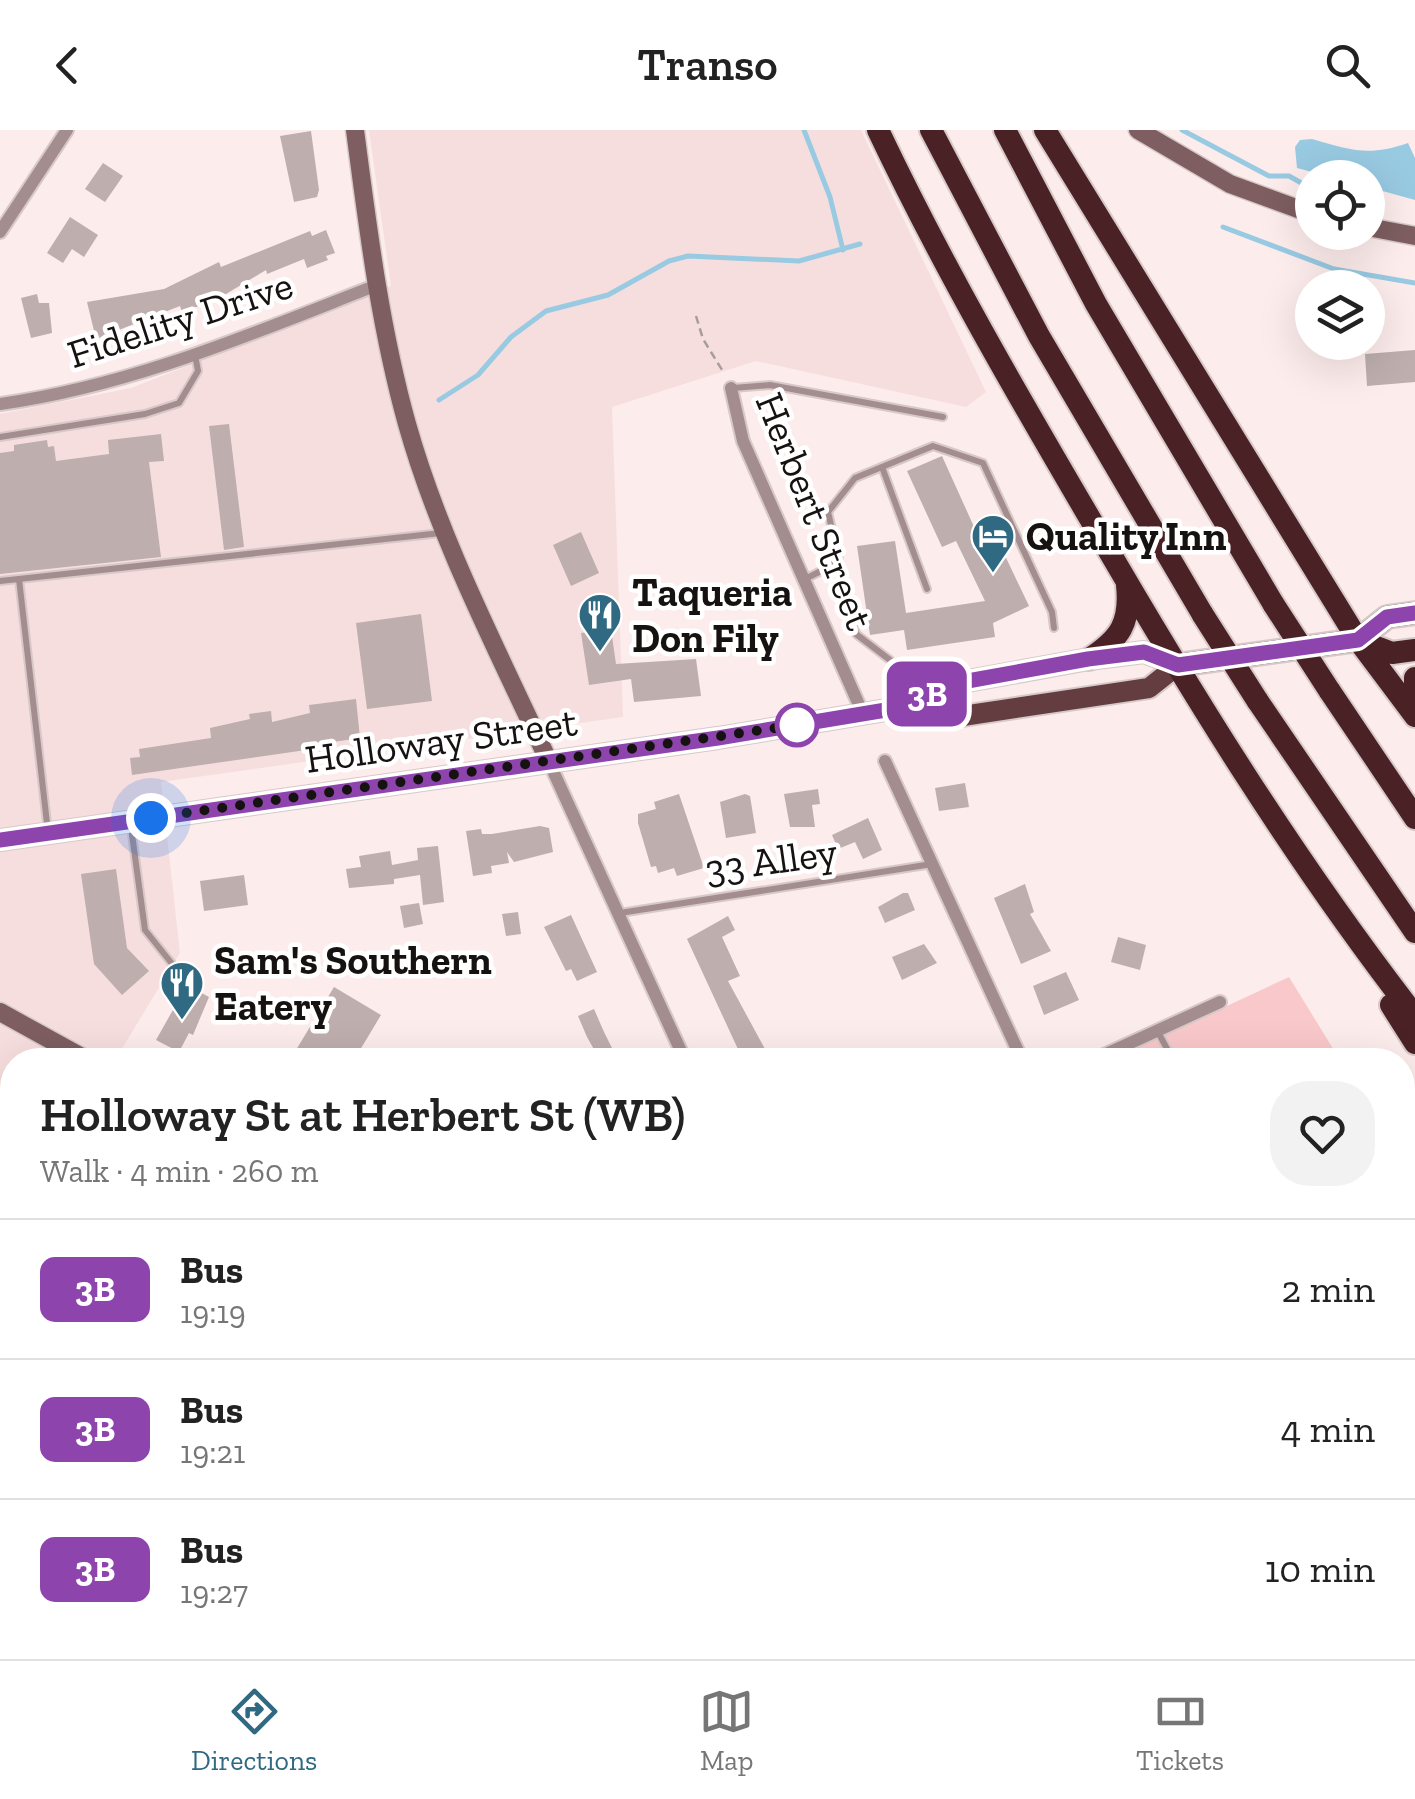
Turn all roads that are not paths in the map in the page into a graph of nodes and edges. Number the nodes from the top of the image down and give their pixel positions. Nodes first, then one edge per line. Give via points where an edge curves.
1 (67, 130) edge
2 (355, 130) edge
3 (878, 130) edge
4 (932, 130) edge
5 (1005, 130) edge
6 (1045, 130) edge
7 (1138, 130) edge
8 (1295, 208) edge
9 (1385, 230) edge
10 (0, 232) edge
11 (1415, 236) edge
12 (376, 285) junction
13 (195, 355) junction
14 (732, 388) joint
15 (0, 404) edge
16 (943, 418) dead end
17 (0, 437) edge
18 (882, 467) junction
19 (445, 533) junction
20 (839, 562) junction
21 (18, 579) junction
22 (804, 579) junction
23 (0, 581) edge
24 (1126, 582) junction
25 (927, 589) dead end
26 (1415, 613) edge
27 (1054, 628) dead end
28 (1358, 640) junction
29 (1415, 650) edge
30 (1088, 659) junction
31 (890, 660) dead end
32 (1178, 665) junction
33 (1415, 678) edge
34 (1415, 708) edge
35 (892, 709) junction
36 (864, 714) junction
37 (1415, 716) edge
38 (885, 761) dead end
39 (549, 762) junction
40 (1415, 818) edge
41 (130, 821) junction
42 (48, 833) junction
43 (0, 840) edge
44 (932, 864) junction
45 (618, 913) junction
46 (1348, 928) junction
47 (1415, 932) edge
48 (180, 975) dead end
49 (1220, 1002) dead end
50 (0, 1012) edge
51 (1415, 1016) edge
52 (1158, 1030) junction
53 (1415, 1043) edge
54 (65, 1048) edge
55 (680, 1048) edge
56 (1016, 1048) edge
57 (1119, 1048) edge
58 (1166, 1048) edge

1 - 10 street
2 - 12 street
3 - 24 highway via 947,267
4 - 47 highway, bridge via 1039,336 1203,616
5 - 40 highway, bridge via 1154,407
6 - 28 highway
7 - 8 street via 1230,184
9 - 11 street
12 - 13 street, Fidelity Drive
12 - 19 street via 408,427
13 - 15 street, Fidelity Drive
13 - 17 lane via 198,372 179,404
14 - 16 lane via 770,385
14 - 22 street, Herbert Street via 743,441
18 - 20 lane via 855,478 828,512
18 - 25 lane
18 - 27 lane via 933,446 983,463
19 - 21 lane
19 - 39 street
20 - 22 lane
20 - 31 lane via 856,634
21 - 23 lane
21 - 42 lane
22 - 36 street, Herbert Street
24 - 30 highway via 1123,631
24 - 32 highway
26 - 28 highway, Holloway Street via 1387,617
28 - 29 highway, Holloway Street via 1392,653
28 - 32 highway, Holloway Street
28 - 37 highway
30 - 32 main road, Holloway Street via 1144,652
30 - 35 main road, Holloway Street via 951,684
32 - 35 main road, Holloway Street via 1149,688 956,717
32 - 46 highway via 1261,803
33 - 34 highway
35 - 36 main road, Holloway Street
36 - 39 main road, Holloway Street
38 - 44 street
39 - 41 main road, Holloway Street
39 - 45 street
41 - 42 main road, Holloway Street
41 - 48 lane via 146,930
42 - 43 main road, Holloway Street
44 - 45 lane, 33 Alley
44 - 56 street
45 - 55 street
46 - 51 highway
46 - 53 highway
49 - 52 street
50 - 54 street
52 - 57 street
52 - 58 lane

